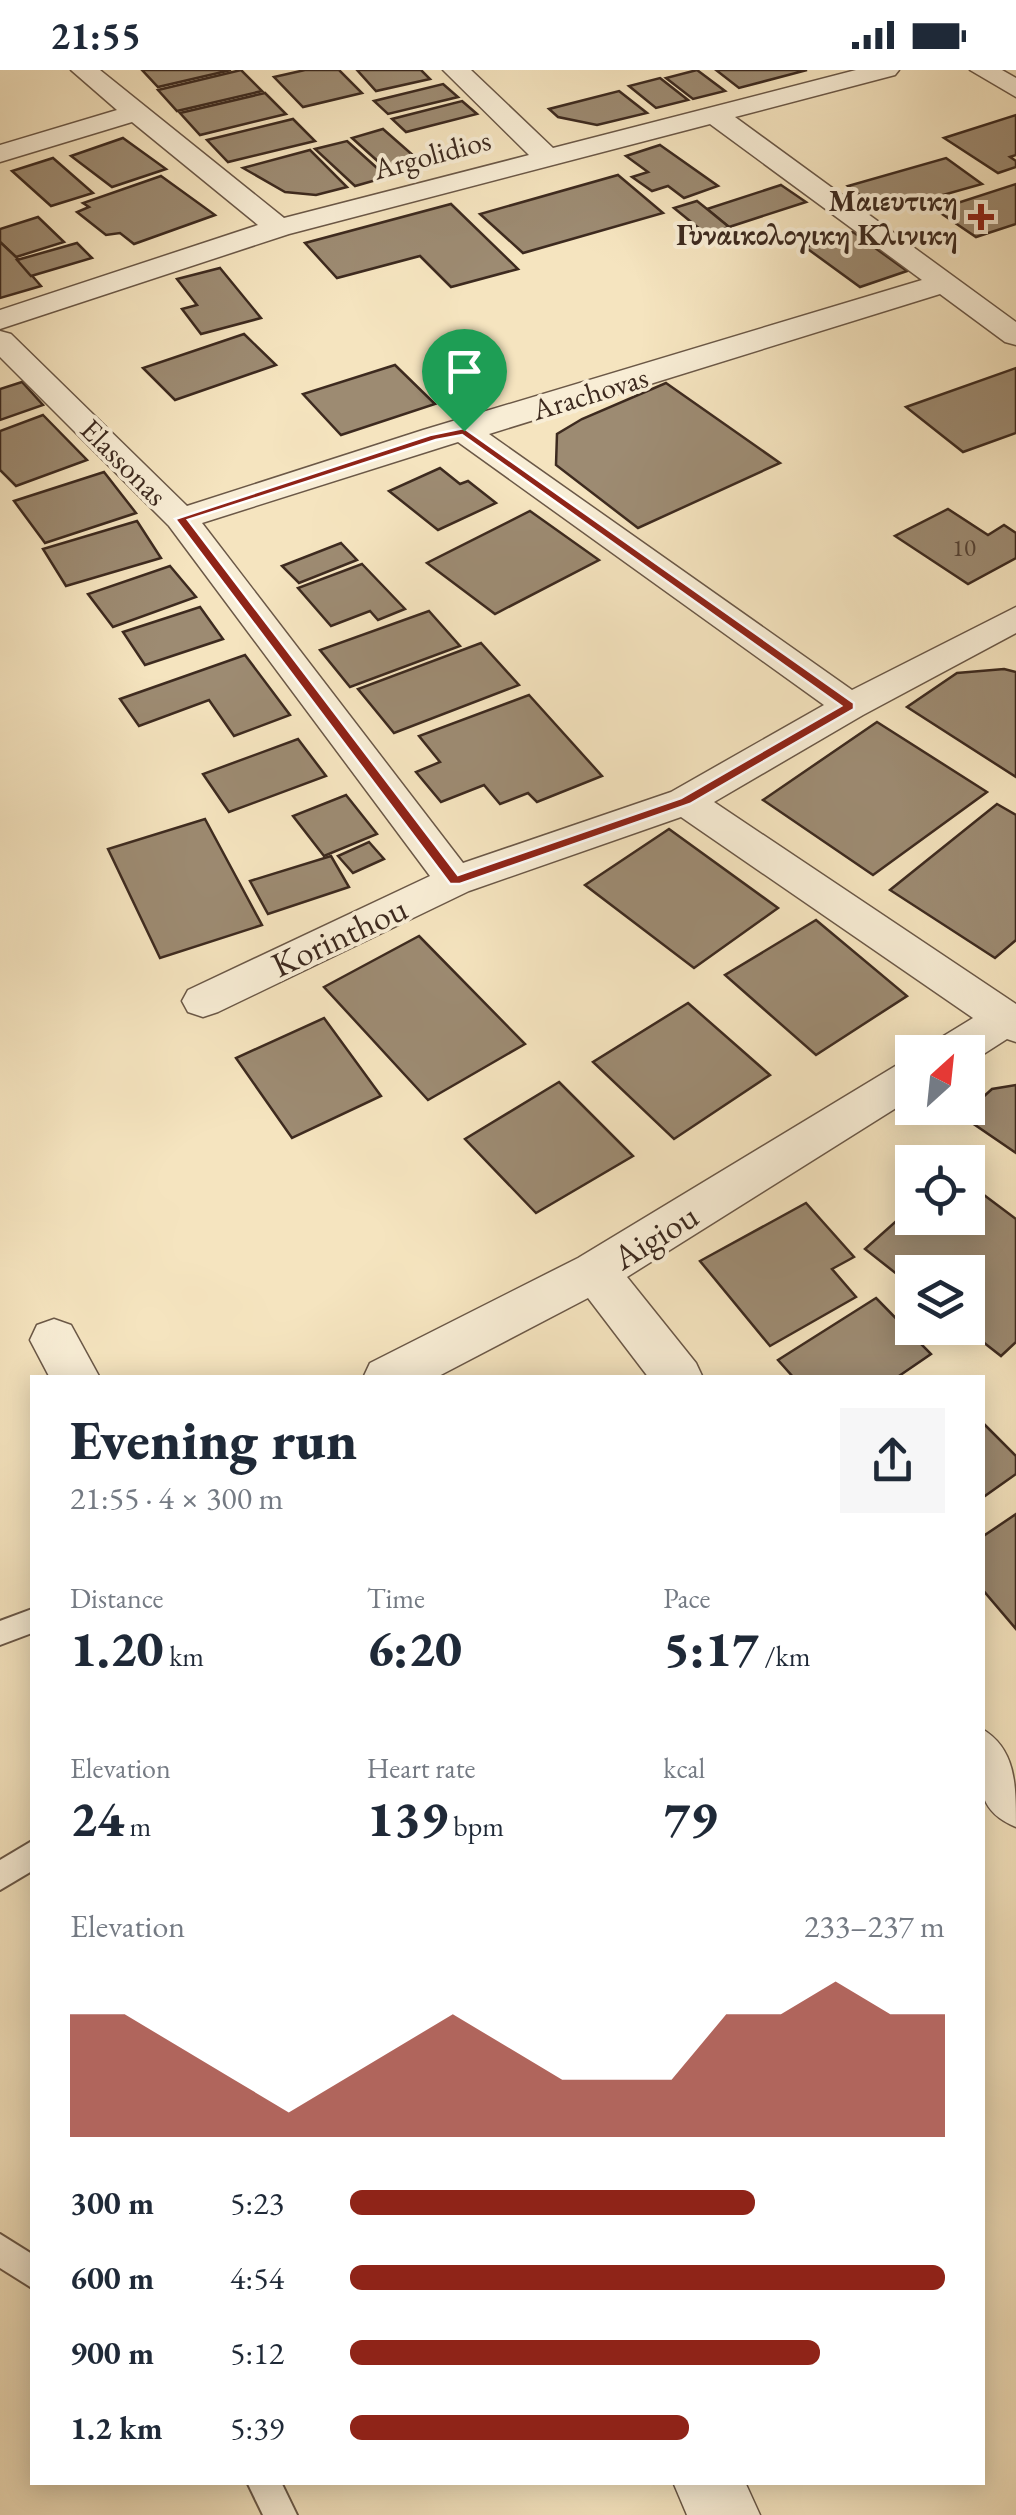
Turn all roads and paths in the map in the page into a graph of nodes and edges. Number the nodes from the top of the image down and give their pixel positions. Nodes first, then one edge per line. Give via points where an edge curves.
1 (84, 70) edge
2 (456, 70) edge
3 (886, 70) edge
4 (984, 70) edge
5 (1016, 89) edge
6 (136, 112) junction
7 (718, 117) junction
8 (0, 154) edge
9 (547, 158) junction
10 (279, 228) junction
11 (941, 284) junction
12 (0, 320) edge
13 (1016, 336) edge
14 (0, 340) edge
15 (464, 431) junction
16 (181, 519) junction
17 (1011, 628) edge
18 (850, 706) junction
19 (685, 801) junction
20 (455, 881) junction
21 (202, 1001) dead end
22 (1011, 1023) edge
23 (985, 1036) edge
24 (895, 1087) edge
25 (595, 1272) junction
26 (393, 1375) edge
27 (677, 1375) edge
28 (30, 1622) edge
29 (0, 1633) edge
30 (985, 1761) edge
31 (1016, 1799) edge
32 (30, 1855) edge
33 (0, 1876) edge
34 (0, 2249) edge
35 (30, 2272) edge
36 (265, 2485) edge
37 (709, 2485) edge
38 (281, 2515) edge
39 (725, 2515) edge

1 - 6 street
2 - 9 street
3 - 7 street, Argolidios
4 - 5 street
6 - 8 street
6 - 10 street
7 - 9 street, Argolidios
7 - 11 street
9 - 10 street, Argolidios
10 - 12 street, Argolidios
11 - 13 street
11 - 15 street, Arachovas
14 - 16 street, Elassonas
15 - 16 street, Arachovas
15 - 18 street
16 - 20 street, Elassonas
17 - 18 street, Korinthou
18 - 19 street, Korinthou
19 - 20 street, Korinthou
19 - 22 street
20 - 21 street, Korinthou
22 - 23 street
24 - 25 street, Aigiou
25 - 26 street, Aigiou
25 - 27 street
28 - 29 lane
30 - 31 street
32 - 33 lane
34 - 35 lane
36 - 38 lane
37 - 39 street

